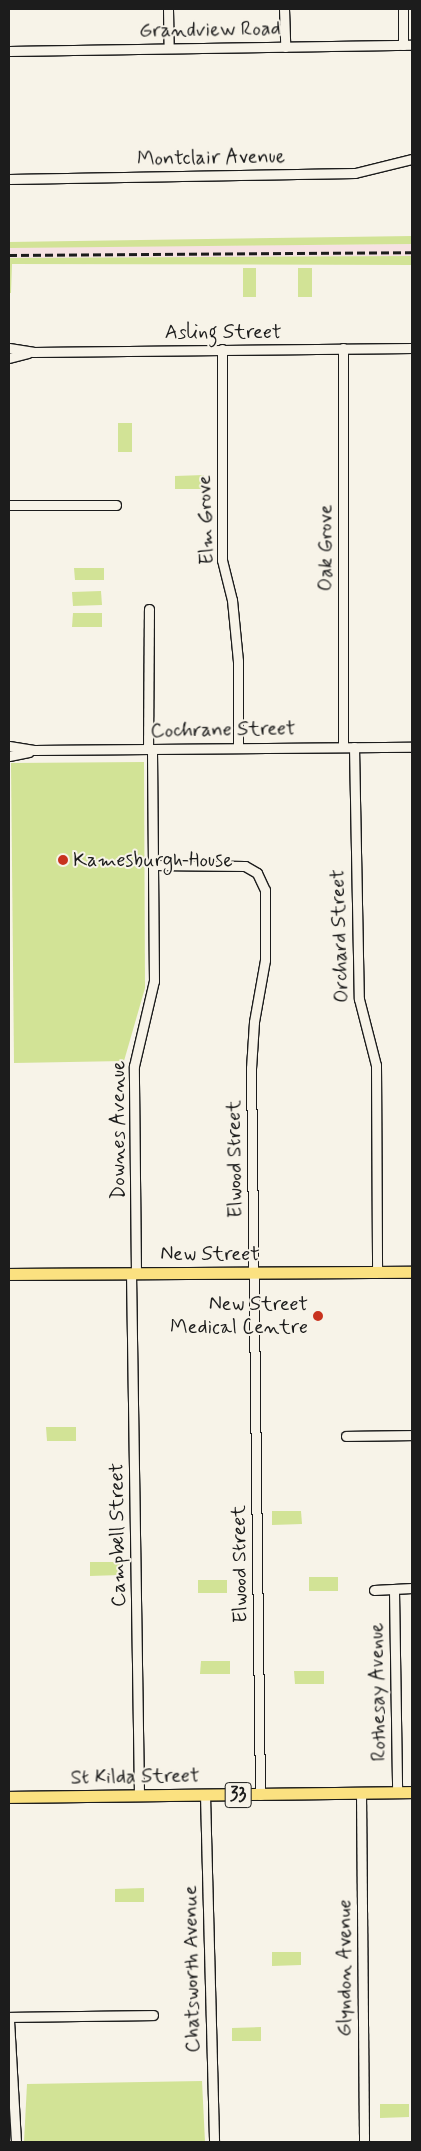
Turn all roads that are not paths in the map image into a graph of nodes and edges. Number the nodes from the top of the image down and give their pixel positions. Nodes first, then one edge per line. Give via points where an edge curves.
1 (168, 9) edge
2 (284, 9) edge
3 (403, 9) edge
4 (408, 45) edge
5 (285, 47) junction
6 (169, 48) junction
7 (9, 51) edge
8 (412, 159) edge
9 (9, 179) edge
10 (9, 348) edge
11 (343, 348) junction
12 (412, 348) edge
13 (222, 349) junction
14 (33, 352) junction
15 (9, 358) edge
16 (9, 505) edge
17 (116, 505) dead end
18 (149, 609) dead end
19 (9, 746) edge
20 (343, 747) junction
21 (354, 747) junction
22 (412, 747) edge
23 (238, 748) junction
24 (150, 749) junction
25 (34, 750) junction
26 (9, 756) edge
27 (152, 865) junction
28 (377, 1272) junction
29 (412, 1272) edge
30 (133, 1273) junction
31 (254, 1273) junction
32 (9, 1274) edge
33 (412, 1435) edge
34 (346, 1436) dead end
35 (412, 1588) edge
36 (374, 1590) dead end
37 (394, 1591) junction
38 (412, 1792) edge
39 (361, 1793) junction
40 (397, 1793) junction
41 (260, 1794) junction
42 (205, 1795) junction
43 (139, 1796) junction
44 (9, 1797) edge
45 (153, 2015) dead end
46 (9, 2018) edge
47 (11, 2086) edge
48 (16, 2142) edge
49 (214, 2142) edge
50 (364, 2142) edge

1 - 6 street
2 - 5 street
3 - 4 street
4 - 5 street, Grandview Road
5 - 6 street, Grandview Road
6 - 7 street, Grandview Road
8 - 9 street, Montclair Avenue via 364,173
10 - 14 street, Asling Street
11 - 12 street, Asling Street
11 - 13 street, Asling Street
11 - 20 street, Oak Grove
13 - 14 street, Asling Street
13 - 23 street, Elm Grove via 221,548 232,600 238,661
14 - 15 street, Asling Street
16 - 17 street
18 - 24 street, Downes Avenue
19 - 25 street, Cochrane Street
20 - 21 street, Cochrane Street
20 - 23 street, Cochrane Street
21 - 22 street, Cochrane Street
21 - 28 street, Orchard Street via 358,999 376,1065
23 - 24 street, Cochrane Street
24 - 25 street, Cochrane Street
24 - 27 street, Downes Avenue
25 - 26 street, Cochrane Street
27 - 30 street, Downes Avenue via 154,981 134,1066
27 - 31 street, Elwood Street via 239,865 253,870 264,883 265,960 254,1022 251,1068
28 - 29 main road, New Street
28 - 31 main road, New Street
30 - 31 main road, New Street
30 - 32 main road, New Street
30 - 43 street, Campbell Street
31 - 41 street, Elwood Street
33 - 34 street
35 - 37 street, Rothesay Avenue
36 - 37 street, Rothesay Avenue
37 - 40 street, Rothesay Avenue
38 - 40 main road, St Kilda Street / 33
39 - 40 main road, St Kilda Street / 33
39 - 41 main road, St Kilda Street / 33
39 - 50 street, Glyndon Avenue
41 - 42 main road, St Kilda Street / 33
42 - 43 main road, St Kilda Street / 33
42 - 49 street, Chatsworth Avenue
43 - 44 main road, St Kilda Street / 33
45 - 46 street
46 - 47 street
47 - 48 street

